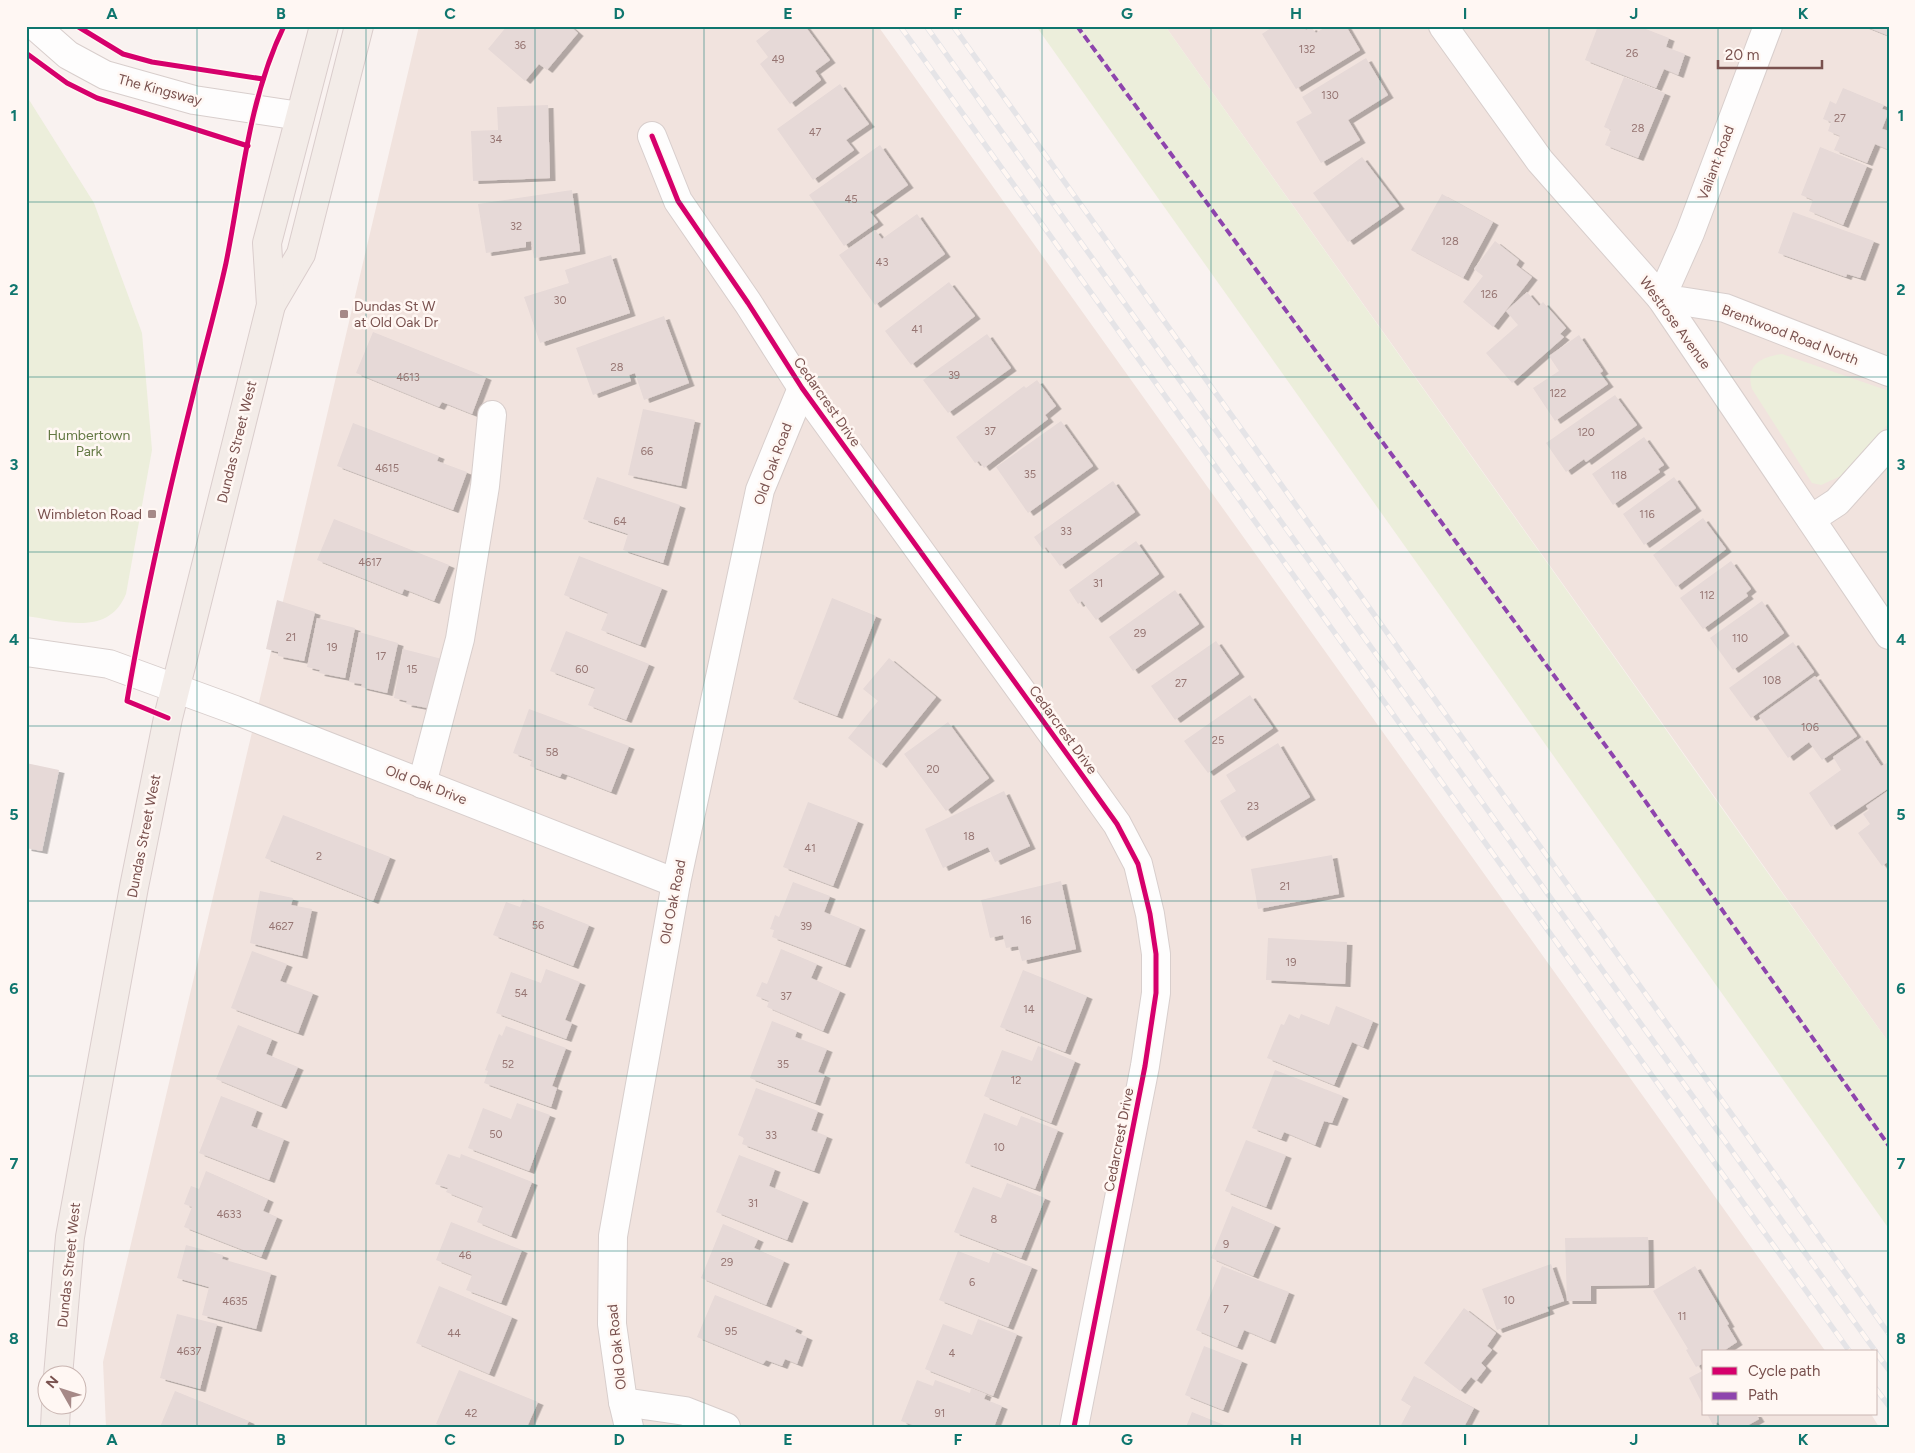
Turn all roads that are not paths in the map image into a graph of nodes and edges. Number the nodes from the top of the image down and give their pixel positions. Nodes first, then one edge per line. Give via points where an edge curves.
1 (35, 26) edge
2 (324, 26) edge
3 (359, 26) edge
4 (1443, 26) edge
5 (1768, 26) edge
6 (300, 116) junction
7 (652, 136) dead end
8 (1661, 298) junction
9 (270, 305) junction
10 (1889, 372) edge
11 (802, 388) junction
12 (492, 415) dead end
13 (1889, 444) edge
14 (1811, 519) junction
15 (1889, 635) edge
16 (26, 652) edge
17 (175, 688) junction
18 (422, 784) junction
19 (676, 883) junction
20 (59, 1366) edge
21 (626, 1414) edge
22 (726, 1427) edge
23 (1074, 1427) edge

1 - 6 street, The Kingsway via 68,55 105,75 194,100
2 - 6 main road, Dundas Street West
3 - 9 main road, Dundas Street West via 301,254
4 - 8 street, Westrose Avenue via 1540,161
5 - 8 street, Valiant Road via 1690,233
6 - 9 main road, Dundas Street West via 267,244
7 - 11 street, Cedarcrest Drive via 678,201
8 - 10 street, Brentwood Road North via 1725,308
8 - 14 street, Westrose Avenue
9 - 17 main road, Dundas Street West
11 - 19 street, Old Oak Road via 760,490
11 - 23 street, Cedarcrest Drive via 1117,824 1138,864 1156,954 1156,993 1145,1066
12 - 18 street via 484,496 460,640
13 - 14 street via 1837,502
14 - 15 street, Westrose Avenue
16 - 17 street via 109,664
17 - 18 street, Old Oak Drive
17 - 20 main road, Dundas Street West via 134,887 70,1237
18 - 19 street, Old Oak Drive
19 - 21 street, Old Oak Road via 613,1236 612,1324
21 - 22 street via 685,1411

